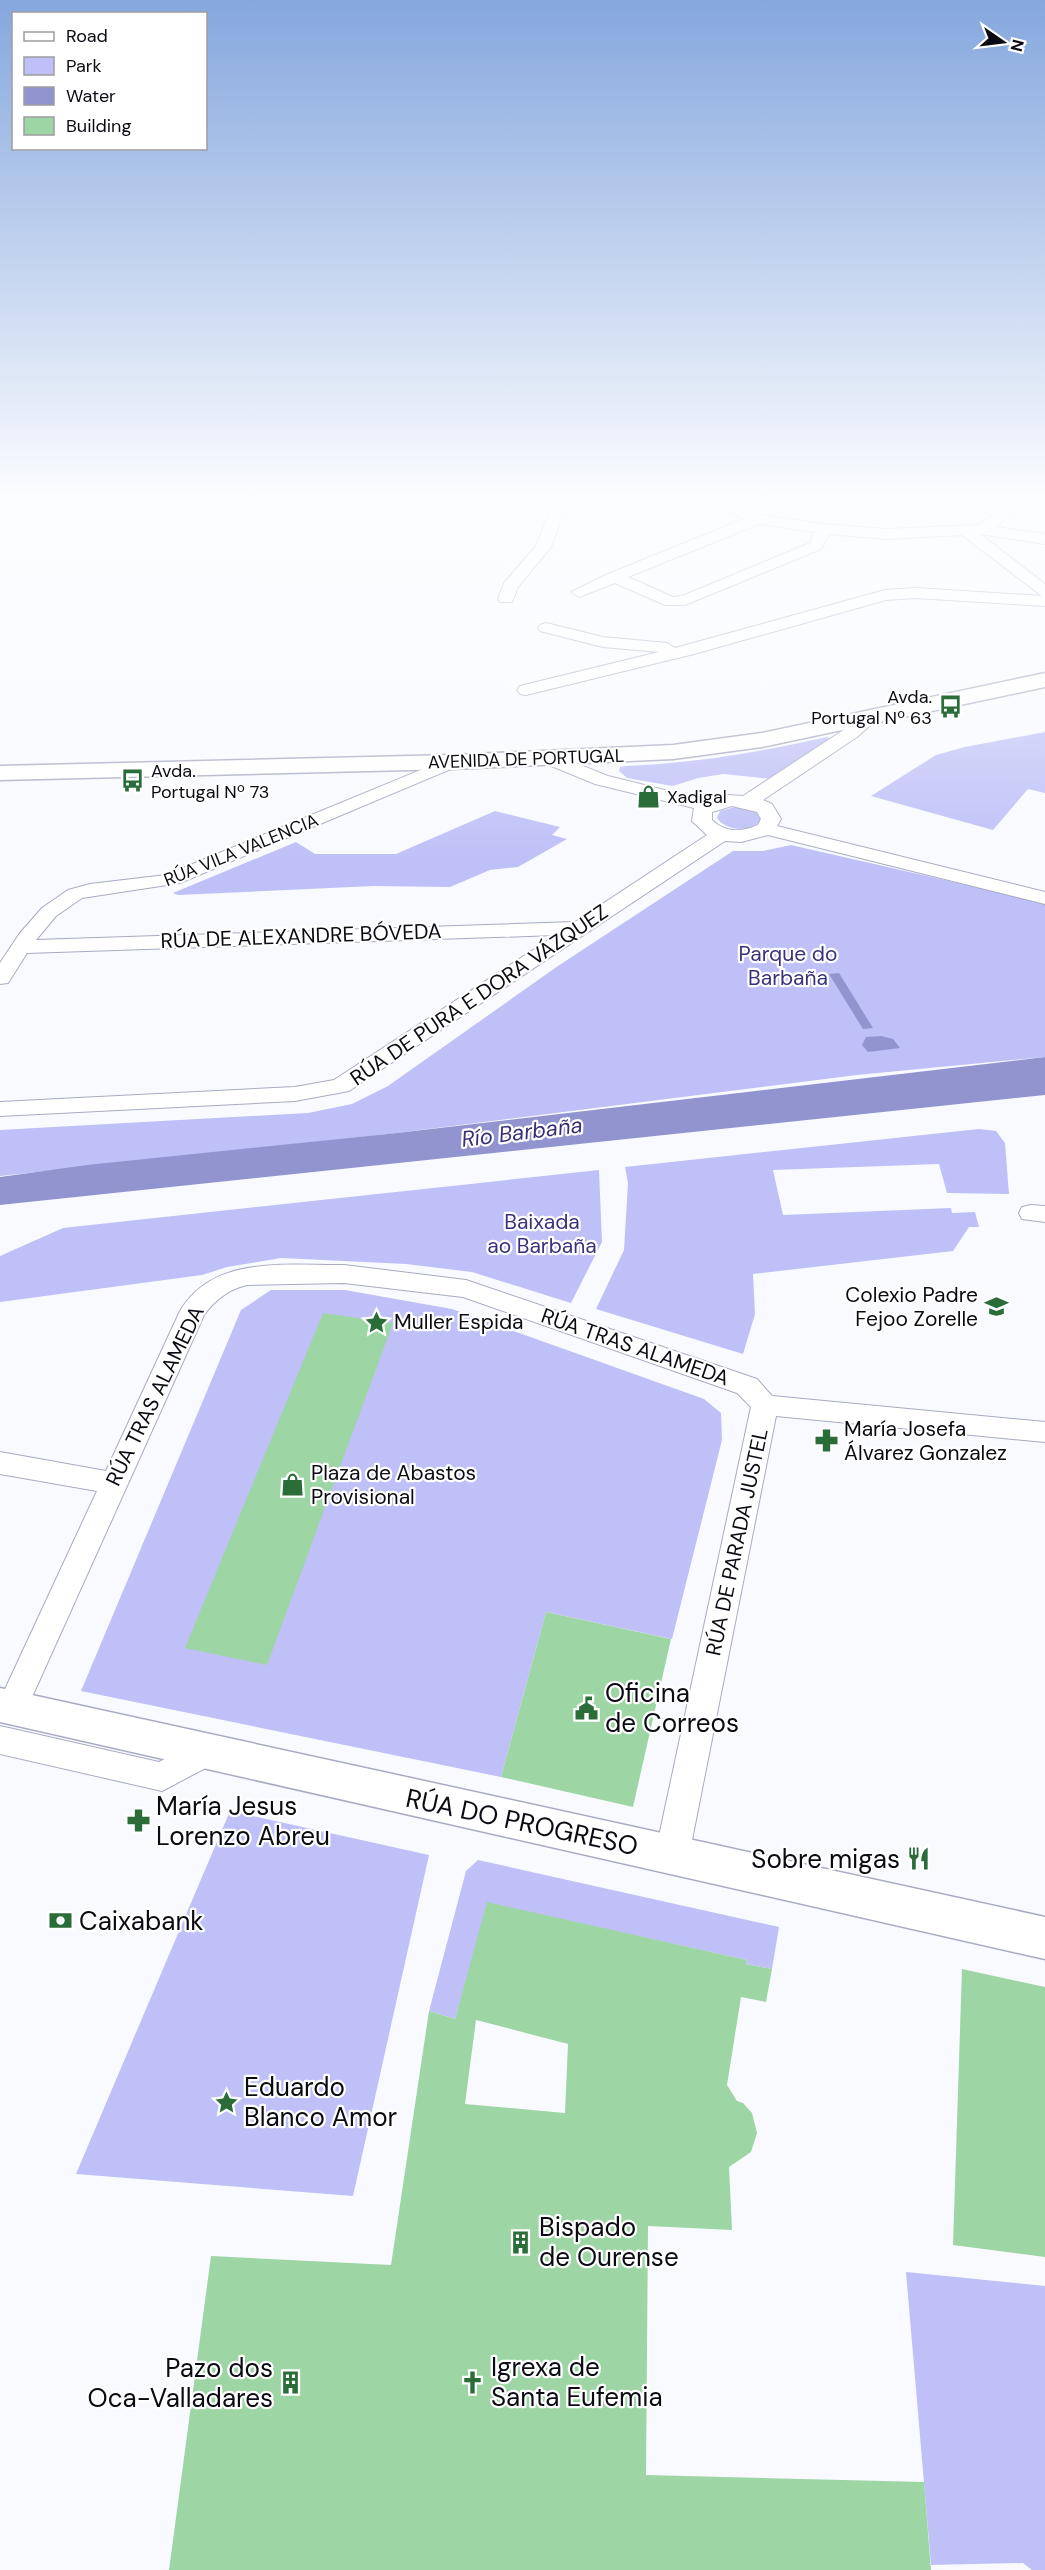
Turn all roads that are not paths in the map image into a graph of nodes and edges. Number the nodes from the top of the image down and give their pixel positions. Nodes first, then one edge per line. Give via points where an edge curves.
1 (792, 621) edge
2 (546, 628) dead end
3 (688, 650) junction
4 (1045, 680) edge
5 (526, 690) dead end
6 (849, 727) junction
7 (452, 762) junction
8 (414, 763) junction
9 (374, 764) junction
10 (594, 770) junction
11 (0, 772) edge
12 (399, 784) junction
13 (375, 795) junction
14 (748, 801) junction
15 (707, 806) junction
16 (766, 829) junction
17 (722, 834) junction
18 (1045, 898) edge
19 (579, 928) junction
20 (23, 946) junction
21 (0, 978) edge
22 (0, 1109) edge
23 (765, 1405) junction
24 (1045, 1432) edge
25 (0, 1463) edge
26 (112, 1484) junction
27 (4, 1718) edge
28 (672, 1855) junction
29 (1045, 1938) edge

1 - 3 street
2 - 3 street via 603,642
3 - 5 street
4 - 6 street, AVENIDA DE PORTUGAL via 873,715
6 - 10 street, AVENIDA DE PORTUGAL via 724,747 617,756
6 - 14 street
7 - 8 street, AVENIDA DE PORTUGAL
7 - 10 street, AVENIDA DE PORTUGAL via 550,759
7 - 12 street, RÚA VILA VALENCIA
8 - 9 street, AVENIDA DE PORTUGAL
8 - 12 street
9 - 11 street, AVENIDA DE PORTUGAL
9 - 13 street via 380,778
10 - 15 street
12 - 13 street, RÚA VILA VALENCIA
13 - 20 street, RÚA VILA VALENCIA via 172,879 71,895 49,912
14 - 15 street via 725,800
14 - 16 street via 769,813 771,819
15 - 17 street via 702,811 702,822
16 - 17 street via 746,836
16 - 18 street
17 - 19 street, RÚA DE PURA E DORA VÁZQUEZ
19 - 20 street, RÚA DE ALEXANDRE BÓVEDA
19 - 22 street, RÚA DE PURA E DORA VÁZQUEZ via 341,1086 295,1094
20 - 21 street, RÚA VILA VALENCIA
23 - 24 street
23 - 26 street, RÚA TRAS ALAMEDA via 747,1386 466,1289 344,1274 247,1276 226,1281 193,1311
23 - 28 street, RÚA DE PARADA JUSTEL
25 - 26 street
26 - 27 street, RÚA TRAS ALAMEDA
27 - 28 street, RÚA DO PROGRESO via 206,1752
28 - 29 street, RÚA DO PROGRESO

